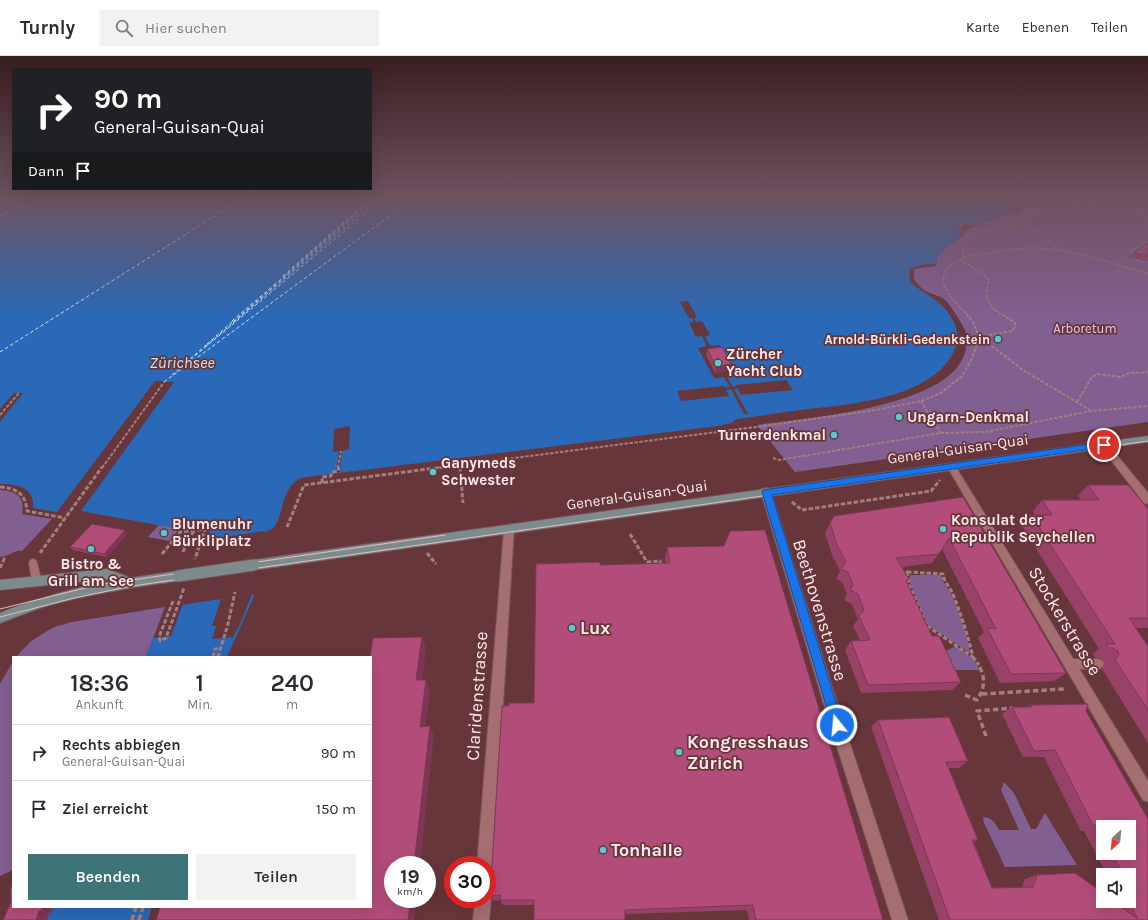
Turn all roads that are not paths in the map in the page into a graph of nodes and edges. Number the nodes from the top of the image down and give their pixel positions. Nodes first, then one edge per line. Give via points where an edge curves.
1 (1148, 439) edge
2 (1104, 445) junction
3 (951, 466) junction
4 (766, 492) junction
5 (1148, 500) edge
6 (509, 529) junction
7 (33, 564) road end
8 (37, 582) junction
9 (131, 583) junction
10 (0, 586) edge
11 (0, 618) edge
12 (1070, 664) junction
13 (1099, 664) dead end
14 (1148, 795) edge
15 (486, 856) edge
16 (482, 908) edge
17 (481, 920) edge
18 (900, 920) edge

1 - 2 main road, General-Guisan-Quai
2 - 3 main road, General-Guisan-Quai
2 - 5 street
3 - 4 main road, General-Guisan-Quai
3 - 12 street, Stockerstrasse
4 - 6 main road, General-Guisan-Quai
4 - 18 street, Beethovenstrasse
6 - 9 main road, General-Guisan-Quai, bridge
6 - 15 street, Claridenstrasse
7 - 8 lane
8 - 9 main road, General-Guisan-Quai via 107,574
8 - 10 main road, General-Guisan-Quai
9 - 11 main road, General-Guisan-Quai via 56,599
12 - 13 lane
12 - 14 street, Stockerstrasse
16 - 17 street

